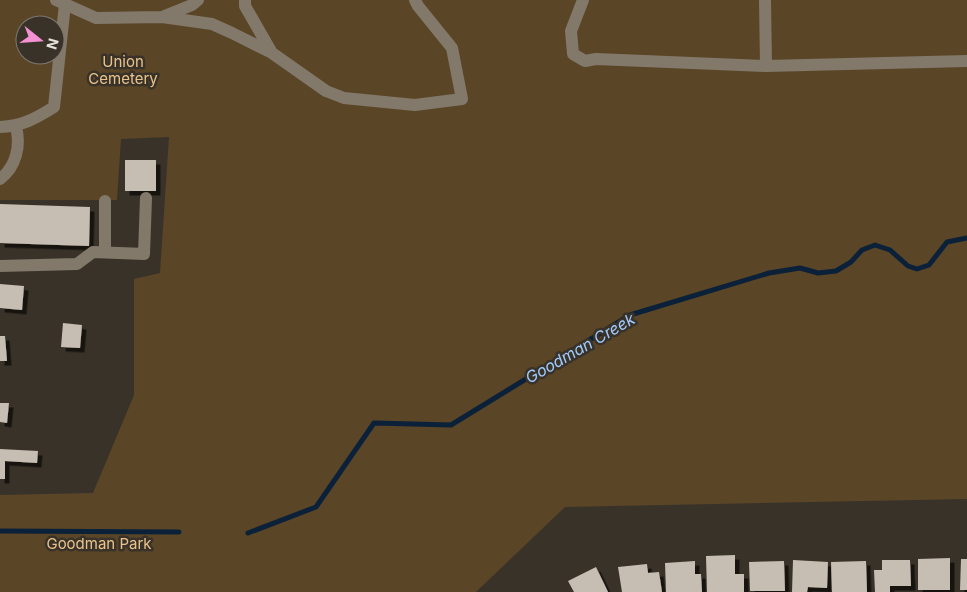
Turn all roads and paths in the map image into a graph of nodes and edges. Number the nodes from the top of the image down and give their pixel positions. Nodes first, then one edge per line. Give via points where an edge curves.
1 (198, 0) edge
2 (244, 0) edge
3 (415, 0) edge
4 (583, 0) edge
5 (764, 0) edge
6 (60, 2) edge
7 (162, 17) junction
8 (272, 53) junction
9 (967, 61) edge
10 (766, 66) junction
11 (16, 127) junction
12 (0, 128) edge
13 (0, 179) edge
14 (146, 198) dead end
15 (105, 201) dead end
16 (105, 252) junction
17 (0, 266) edge

1 - 7 lane
2 - 8 lane
3 - 8 lane via 452,48 462,99 416,105 344,98 326,91
4 - 10 lane via 571,31 573,54 585,61
5 - 10 lane
6 - 7 lane via 96,18
6 - 11 lane via 54,107
7 - 8 lane via 212,24
9 - 10 lane
11 - 12 lane
11 - 13 lane via 17,152 9,172
14 - 16 lane via 144,254
15 - 16 lane
16 - 17 lane via 93,252 77,264

